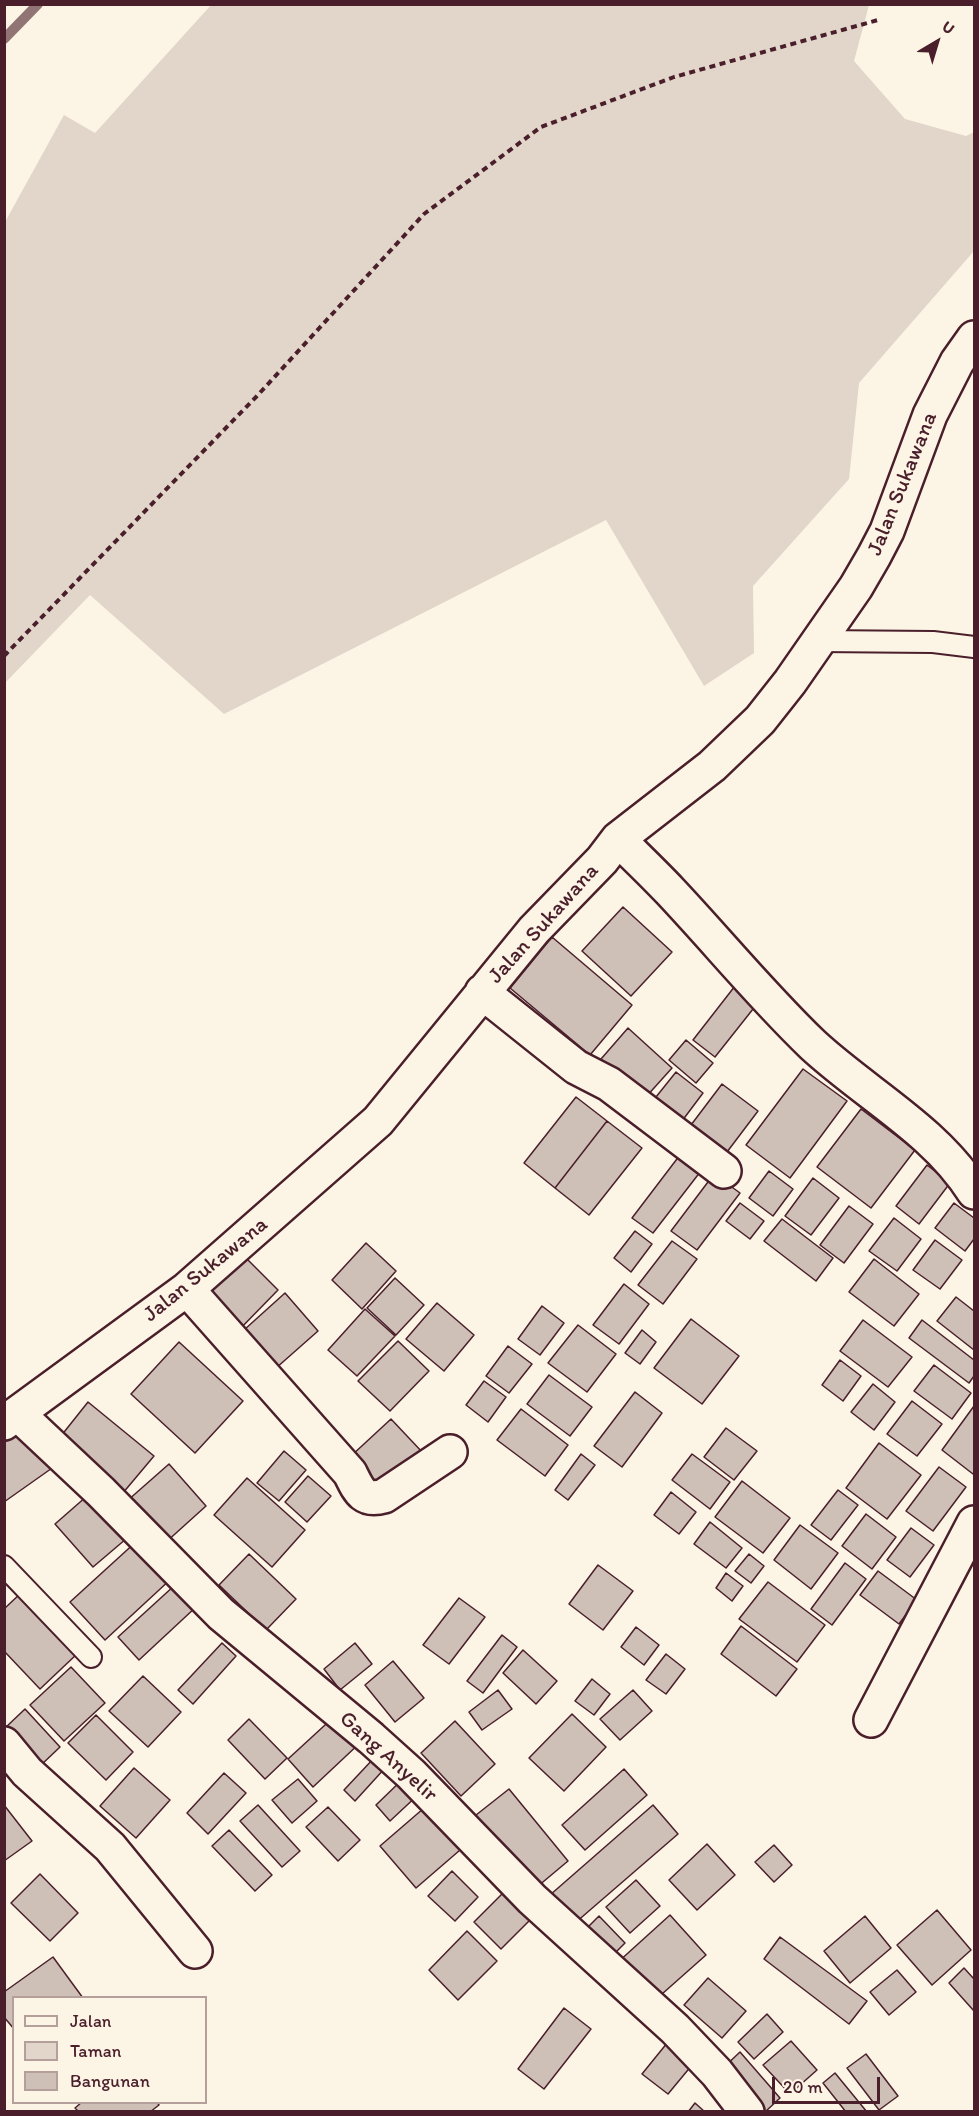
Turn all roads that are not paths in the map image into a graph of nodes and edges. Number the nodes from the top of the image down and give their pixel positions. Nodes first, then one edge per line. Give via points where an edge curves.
1 (975, 338) edge
2 (817, 641) junction
3 (975, 647) edge
4 (618, 839) junction
5 (483, 992) junction
6 (724, 1171) dead end
7 (975, 1192) edge
8 (188, 1289) junction
9 (11, 1419) edge
10 (450, 1452) dead end
11 (975, 1522) edge
12 (4, 1566) edge
13 (91, 1657) dead end
14 (871, 1720) dead end
15 (4, 1744) edge
16 (195, 1951) dead end
17 (747, 2112) edge

1 - 2 street, Jalan Sukawana via 957,362 930,415 874,556
2 - 3 lane via 933,642
2 - 4 street, Jalan Sukawana via 760,720 712,765
4 - 5 street, Jalan Sukawana
4 - 7 street via 814,1046 930,1140
5 - 6 street via 576,1067 609,1084
5 - 8 street, Jalan Sukawana via 378,1121
8 - 9 street, Jalan Sukawana
8 - 10 street via 350,1473 364,1496 384,1496
9 - 17 street, Gang Anyelir via 101,1492 221,1614 411,1774 532,1899 675,2029
11 - 14 street
12 - 13 lane
15 - 16 street via 27,1772 110,1847

